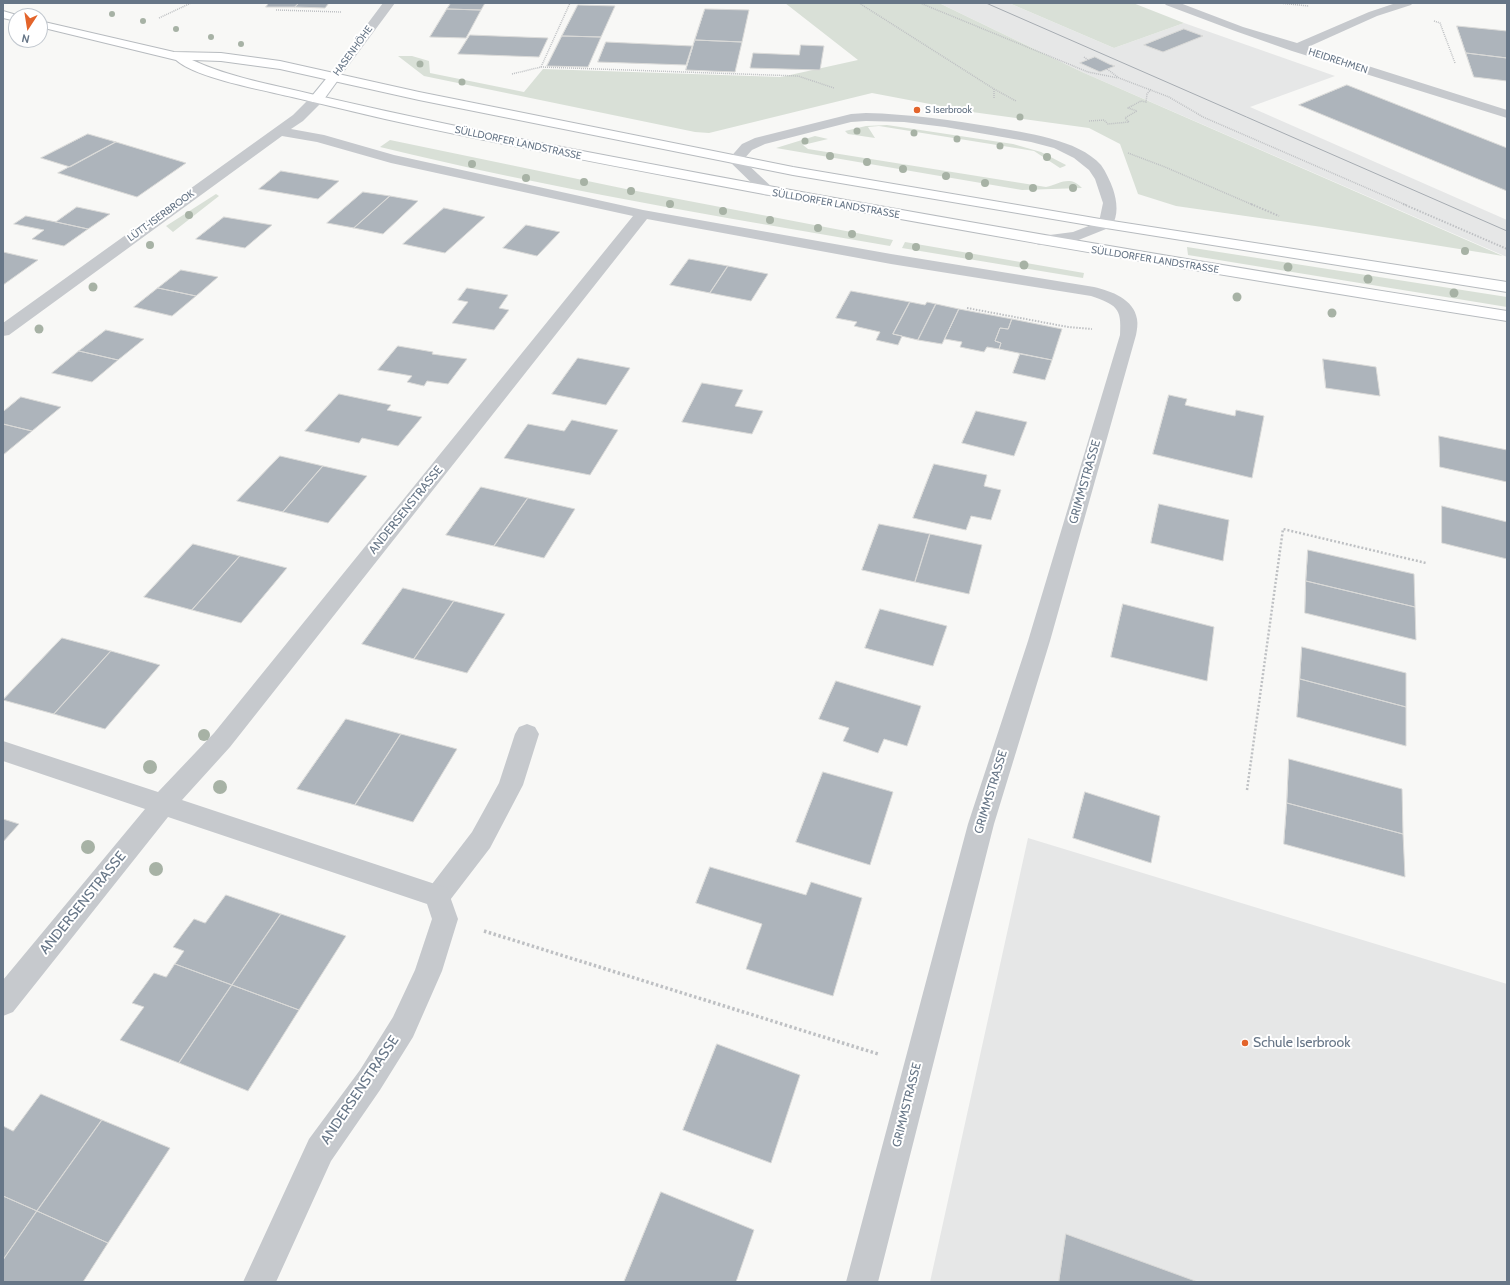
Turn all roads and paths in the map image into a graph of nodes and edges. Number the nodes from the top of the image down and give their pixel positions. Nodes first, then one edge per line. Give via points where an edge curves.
1 (191, 3) edge
2 (389, 3) edge
3 (570, 3) edge
4 (859, 3) edge
5 (920, 3) edge
6 (1170, 3) edge
7 (1403, 4) edge
8 (276, 10) dead end
9 (346, 12) dead end
10 (158, 18) dead end
11 (48, 26) edge
12 (1296, 48) junction
13 (174, 56) junction
14 (1084, 57) dead end
15 (1088, 60) dead end
16 (541, 67) junction
17 (1107, 69) dead end
18 (512, 74) dead end
19 (334, 77) junction
20 (1119, 78) junction
21 (835, 88) dead end
22 (1151, 89) junction
23 (317, 99) junction
24 (1469, 102) junction
25 (1020, 103) dead end
26 (1507, 114) edge
27 (1085, 122) dead end
28 (279, 131) junction
29 (1121, 151) dead end
30 (735, 160) junction
31 (769, 192) junction
32 (643, 214) junction
33 (1284, 218) dead end
34 (1106, 224) junction
35 (1039, 240) junction
36 (1507, 249) edge
37 (1507, 286) edge
38 (1507, 316) edge
39 (3, 332) edge
40 (1426, 562) dead end
41 (527, 734) dead end
42 (3, 751) edge
43 (1248, 790) dead end
44 (164, 804) junction
45 (442, 908) junction
46 (3, 1002) edge
47 (883, 1055) dead end
48 (259, 1282) edge
49 (862, 1282) edge

1 - 10 path
2 - 19 street, HASENHÖHE
3 - 16 path
4 - 25 path
5 - 20 path via 1088,72
6 - 12 street, HEIDREHMEN
7 - 12 street via 1373,14
7 - 24 path via 1440,23
8 - 9 path
11 - 13 main road, SÜLLDORFER LANDSTRASSE
12 - 24 street, HEIDREHMEN
13 - 19 main road, SÜLLDORFER LANDSTRASSE via 221,56 254,60
13 - 23 main road, SÜLLDORFER LANDSTRASSE via 200,69
14 - 15 path
16 - 18 path
16 - 21 path via 798,76
17 - 20 path
19 - 23 main road, HASENHÖHE
19 - 30 main road, SÜLLDORFER LANDSTRASSE
20 - 22 path
22 - 27 path via 1146,102 1141,101 1128,108 1137,111 1125,118 1128,122
22 - 36 path via 1203,117
23 - 28 street, LÜTT-ISERBROOK via 298,118
23 - 31 main road, SÜLLDORFER LANDSTRASSE via 510,142
24 - 26 street, HEIDREHMEN
28 - 32 street via 319,138 391,159
28 - 39 street, LÜTT-ISERBROOK
29 - 33 path
30 - 31 street
30 - 34 main road, SÜLLDORFER LANDSTRASSE via 925,195
30 - 34 street via 747,147 760,141 851,118 904,118 983,129 1059,145 1095,167 1110,203
31 - 35 main road, SÜLLDORFER LANDSTRASSE
32 - 44 street, ANDERSENSTRASSE via 222,740
32 - 49 street, GRIMMSTRASSE via 891,259 1094,292 1112,298 1123,306 1129,318 1128,335 981,824
34 - 35 street via 1076,236
34 - 37 main road, SÜLLDORFER LANDSTRASSE
35 - 38 main road, SÜLLDORFER LANDSTRASSE
40 - 43 path via 1283,529
41 - 45 street, ANDERSENSTRASSE via 511,785
42 - 44 street
44 - 45 street
44 - 46 street, ANDERSENSTRASSE
45 - 47 path
45 - 48 street, ANDERSENSTRASSE via 428,971 403,1027 370,1080 320,1150

